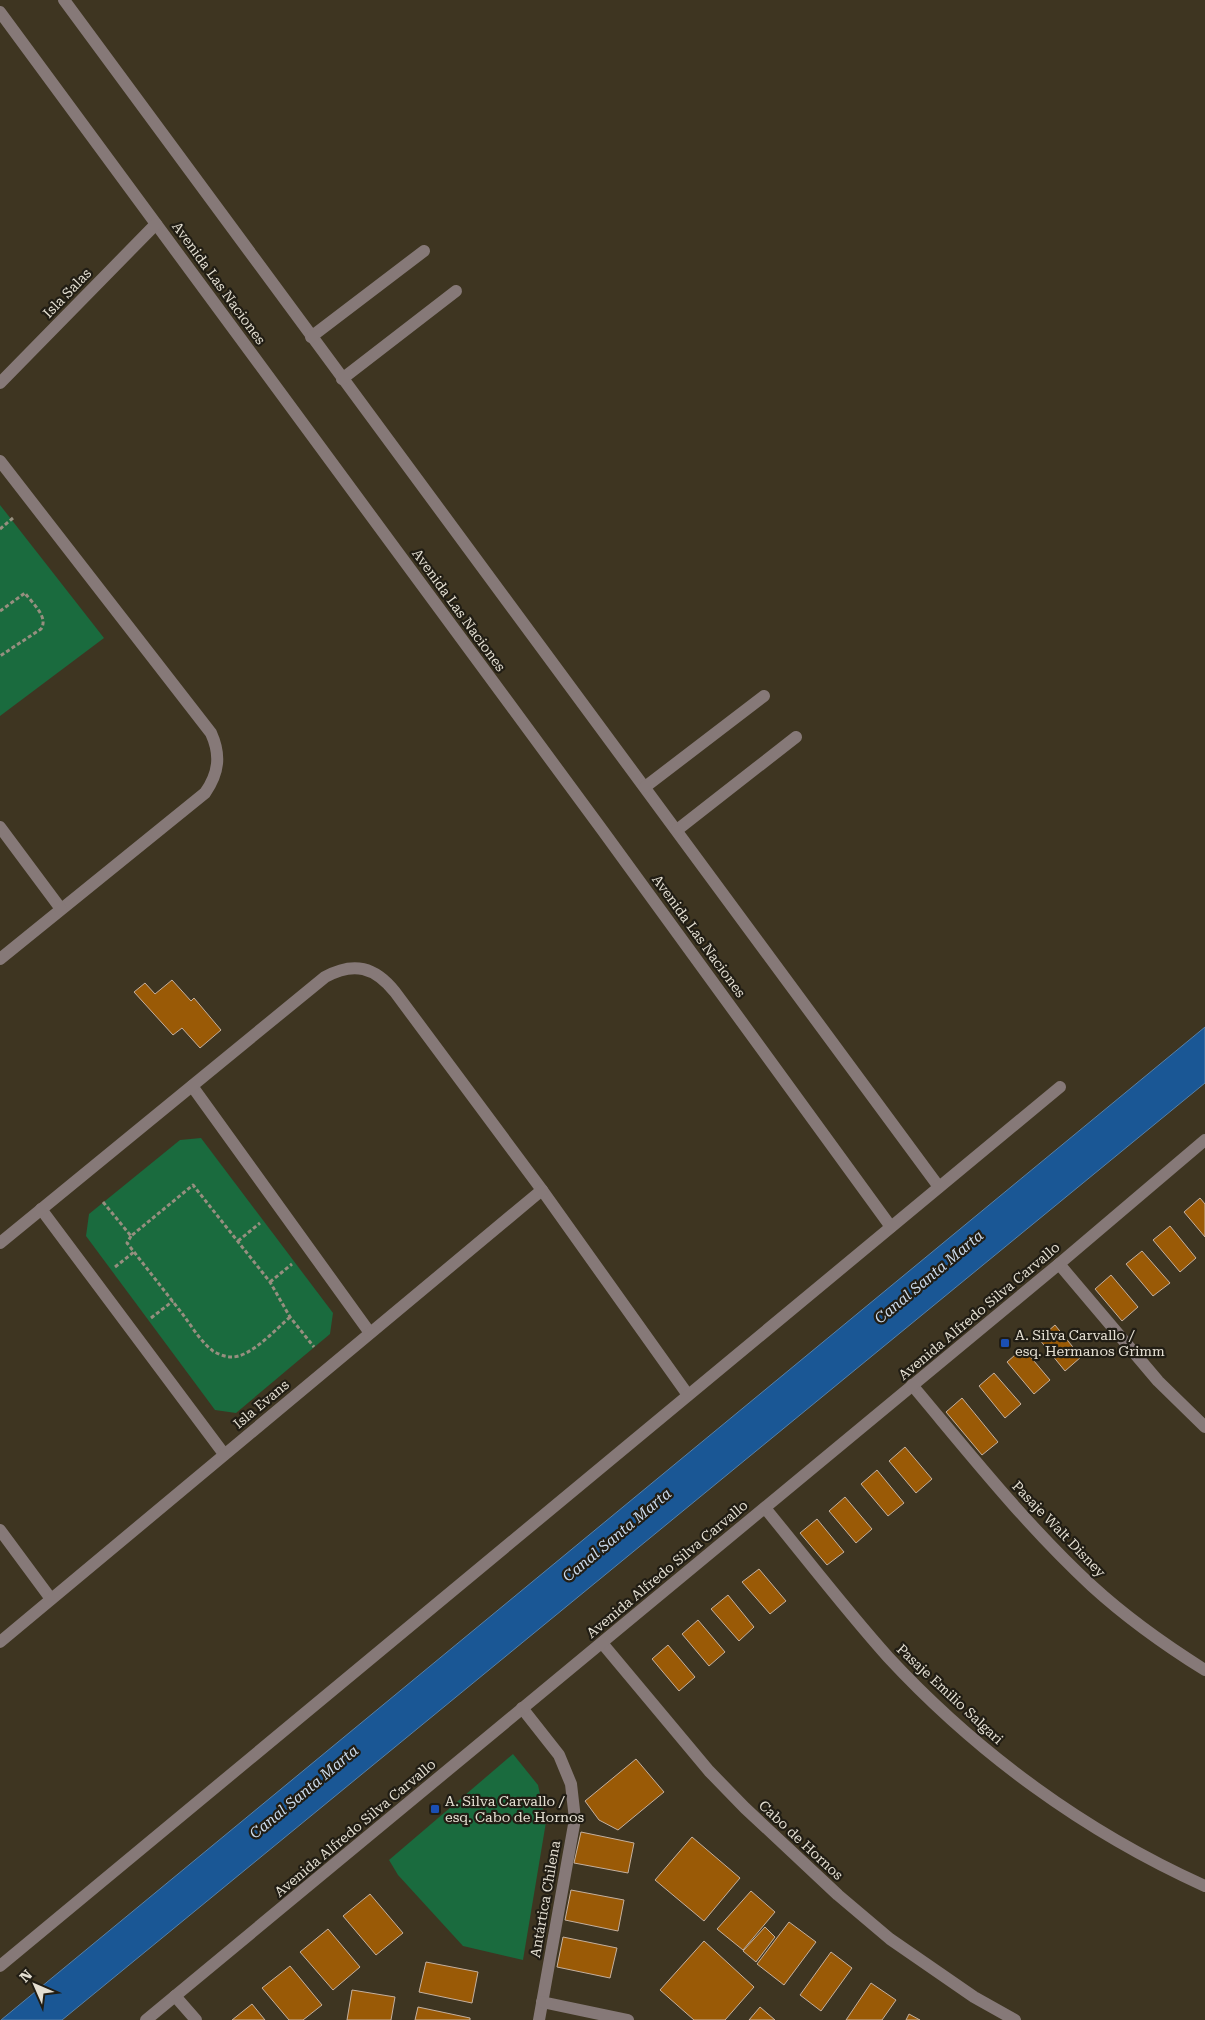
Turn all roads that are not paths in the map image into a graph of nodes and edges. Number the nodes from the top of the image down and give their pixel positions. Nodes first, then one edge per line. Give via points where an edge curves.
1 (64, 0) edge
2 (0, 12) edge
3 (156, 224) junction
4 (424, 250) dead end
5 (456, 290) dead end
6 (311, 337) junction
7 (342, 378) junction
8 (0, 383) edge
9 (0, 460) edge
10 (764, 696) dead end
11 (796, 737) dead end
12 (645, 787) junction
13 (0, 827) edge
14 (677, 830) junction
15 (61, 909) junction
16 (0, 958) edge
17 (192, 1086) junction
18 (1060, 1087) dead end
19 (1205, 1140) edge
20 (939, 1187) junction
21 (542, 1190) junction
22 (41, 1209) junction
23 (891, 1227) junction
24 (0, 1244) edge
25 (1059, 1264) junction
26 (370, 1333) junction
27 (912, 1385) junction
28 (688, 1395) junction
29 (1205, 1427) edge
30 (224, 1454) junction
31 (765, 1508) junction
32 (0, 1530) edge
33 (50, 1599) junction
34 (0, 1642) edge
35 (602, 1643) junction
36 (1205, 1670) edge
37 (522, 1708) junction
38 (1205, 1886) edge
39 (0, 1966) edge
40 (175, 1996) junction
41 (542, 2002) junction
42 (146, 2020) edge
43 (196, 2020) edge
44 (539, 2020) edge
45 (628, 2020) edge
46 (1015, 2020) edge

1 - 6 street
2 - 3 street, Avenida Las Naciones
3 - 8 street, Isla Salas
3 - 23 street, Avenida Las Naciones via 604,831
4 - 6 street
5 - 7 street
6 - 7 street
7 - 12 street
9 - 15 street via 206,726 218,755 218,768 205,793
10 - 12 street
11 - 14 street
12 - 14 street
13 - 15 street
14 - 20 street
15 - 16 street
17 - 21 street via 325,978 342,969 366,970 387,982
17 - 22 street
17 - 26 street
18 - 20 street
19 - 25 street, Avenida Alfredo Silva Carvallo
20 - 23 street
21 - 26 street, Isla Evans
21 - 28 street
22 - 24 street
22 - 30 street
23 - 28 street
25 - 27 street, Avenida Alfredo Silva Carvallo
25 - 29 street via 1158,1381
26 - 30 street, Isla Evans
27 - 31 street, Avenida Alfredo Silva Carvallo
27 - 36 street, Pasaje Walt Disney via 1021,1513 1093,1586 1134,1621
28 - 39 street
30 - 33 street, Isla Evans
31 - 35 street, Avenida Alfredo Silva Carvallo
31 - 38 street, Pasaje Emilio Salgari via 888,1656 973,1739 1028,1783 1085,1822 1143,1856
32 - 33 street
33 - 34 street, Isla Evans
35 - 37 street, Avenida Alfredo Silva Carvallo
35 - 46 street, Cabo de Hornos via 709,1771 838,1895 890,1939 974,1997
37 - 40 street, Avenida Alfredo Silva Carvallo
37 - 41 street, Antártica Chilena via 559,1755 572,1784 575,1819
40 - 42 street, Avenida Alfredo Silva Carvallo
40 - 43 street
41 - 44 street, Antártica Chilena
41 - 45 street

